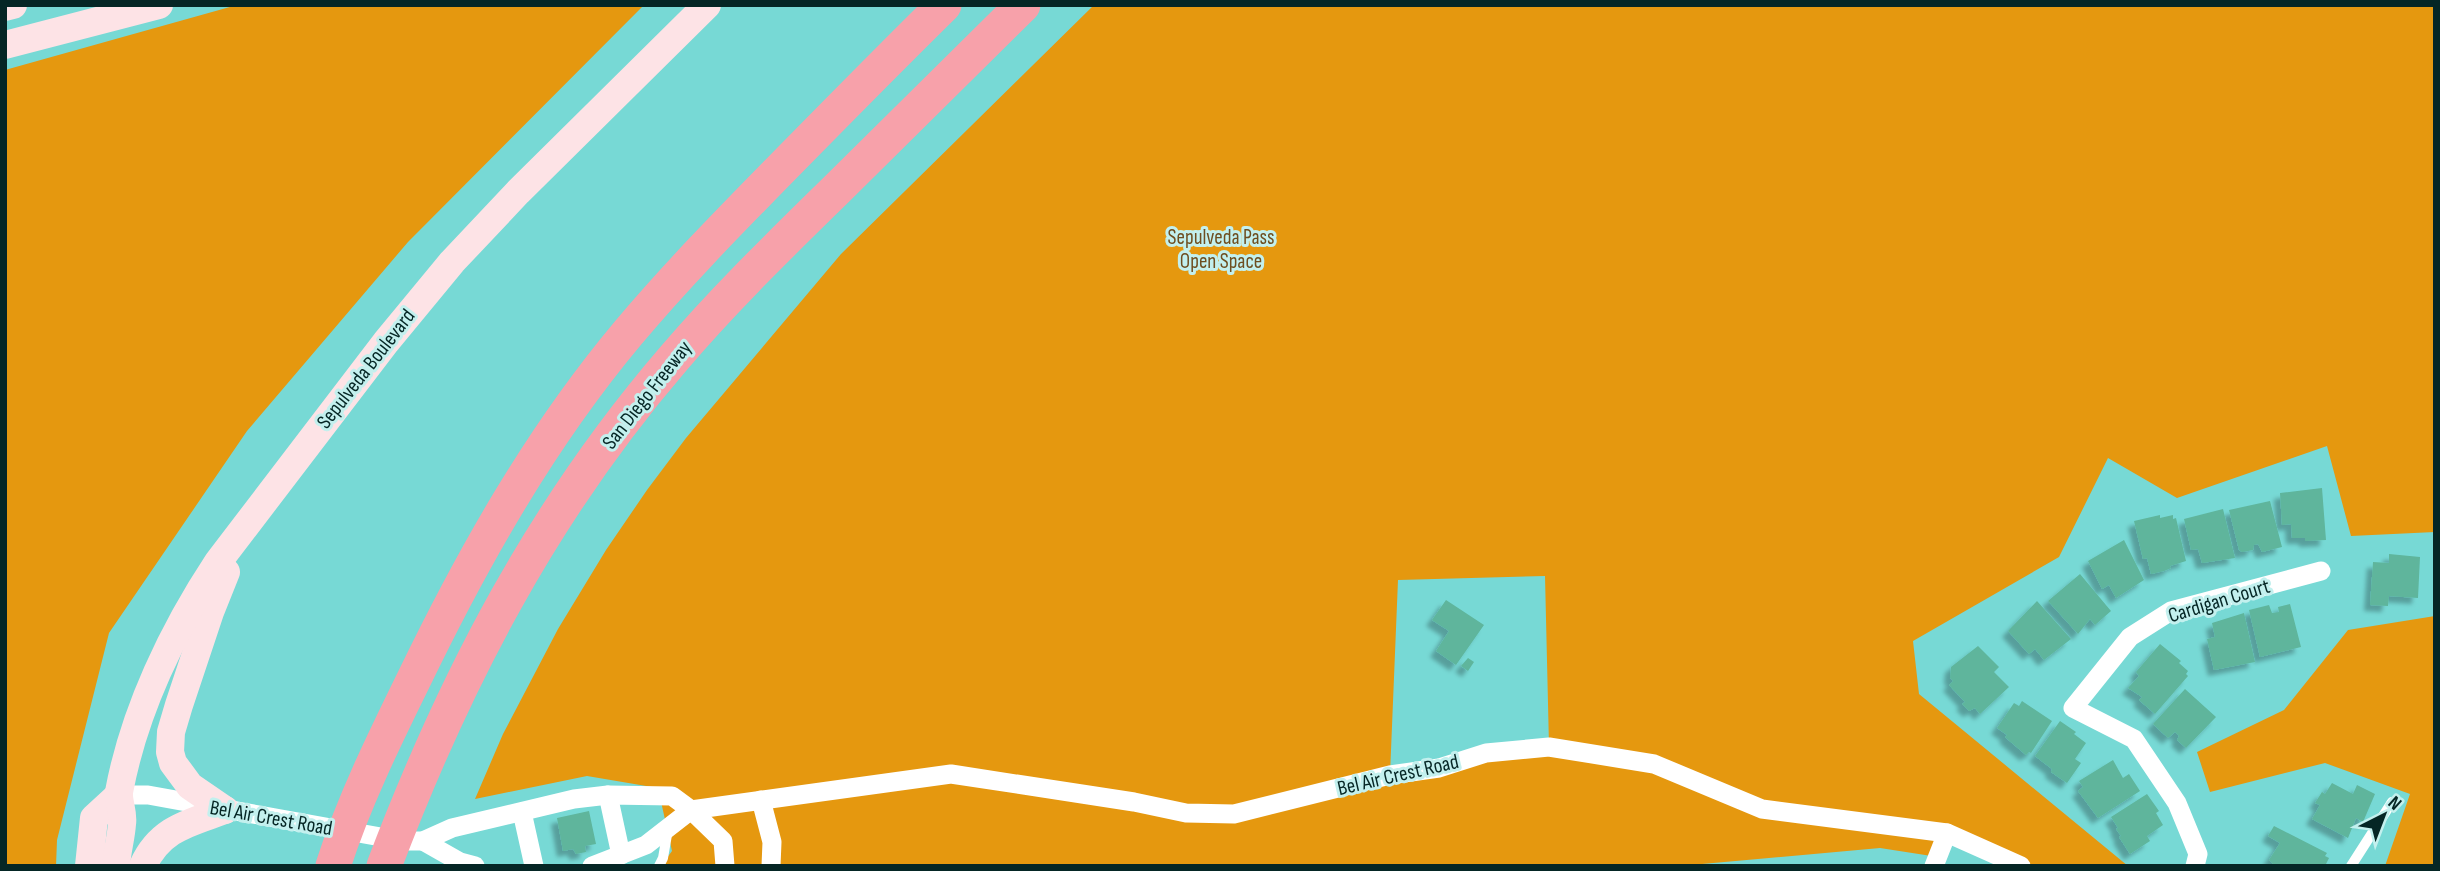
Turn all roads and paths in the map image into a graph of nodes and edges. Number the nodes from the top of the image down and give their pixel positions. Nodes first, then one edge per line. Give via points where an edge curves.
1 (13, 5) edge
2 (159, 5) edge
3 (707, 5) edge
4 (912, 5) edge
5 (944, 5) edge
6 (1023, 5) edge
7 (5, 7) edge
8 (5, 45) edge
9 (244, 527) junction
10 (2321, 571) dead end
11 (371, 741) junction
12 (119, 795) junction
13 (608, 795) junction
14 (761, 800) junction
15 (2392, 802) dead end
16 (226, 810) junction
17 (691, 810) junction
18 (522, 812) junction
19 (668, 828) junction
20 (1947, 833) junction
21 (423, 841) junction
22 (621, 855) junction
23 (89, 866) edge
24 (116, 866) edge
25 (143, 866) edge
26 (313, 866) edge
27 (333, 866) edge
28 (384, 866) edge
29 (475, 866) edge
30 (534, 866) edge
31 (592, 866) edge
32 (659, 866) edge
33 (725, 866) edge
34 (771, 866) edge
35 (1934, 866) edge
36 (2021, 866) edge
37 (2195, 866) edge
38 (2351, 866) edge

1 - 7 main road
2 - 8 main road
3 - 9 main road, Sepulveda Boulevard via 452,262
4 - 11 highway via 689,228 561,384 451,553 417,617
5 - 11 highway via 703,248 627,334 514,491
6 - 28 highway, San Diego Freeway via 732,293 620,425 525,565 463,678
9 - 12 main road, Sepulveda Boulevard via 174,634 144,708
9 - 16 main road via 210,612 171,732 173,763 190,786
10 - 37 street, Cardigan Court via 2171,611 2130,637 2073,708 2134,738 2177,803 2198,854
11 - 26 highway
11 - 27 highway
12 - 16 street, Bel Air Crest Road via 148,795
12 - 23 main road via 94,818
12 - 24 main road via 123,822
13 - 17 street, Bel Air Crest Road via 672,796
13 - 18 street, Bel Air Crest Road
13 - 22 street
14 - 17 street, Bel Air Crest Road
14 - 20 street, Bel Air Crest Road via 951,774 1186,813 1234,814 1390,775 1439,768 1486,753 1549,747 1654,764 1762,809
14 - 34 street via 772,842
15 - 38 lane
16 - 21 street, Bel Air Crest Road
16 - 25 main road via 167,833
17 - 19 street, Bel Air Crest Road
17 - 33 street, Bel Air Crest Road via 723,841
18 - 21 street, Bel Air Crest Road via 452,828
18 - 30 street
19 - 22 street, Bel Air Crest Road via 646,845
19 - 32 lane
20 - 35 street
20 - 36 street, Bel Air Crest Road
21 - 29 street, Bel Air Crest Road
22 - 31 street, Bel Air Crest Road

